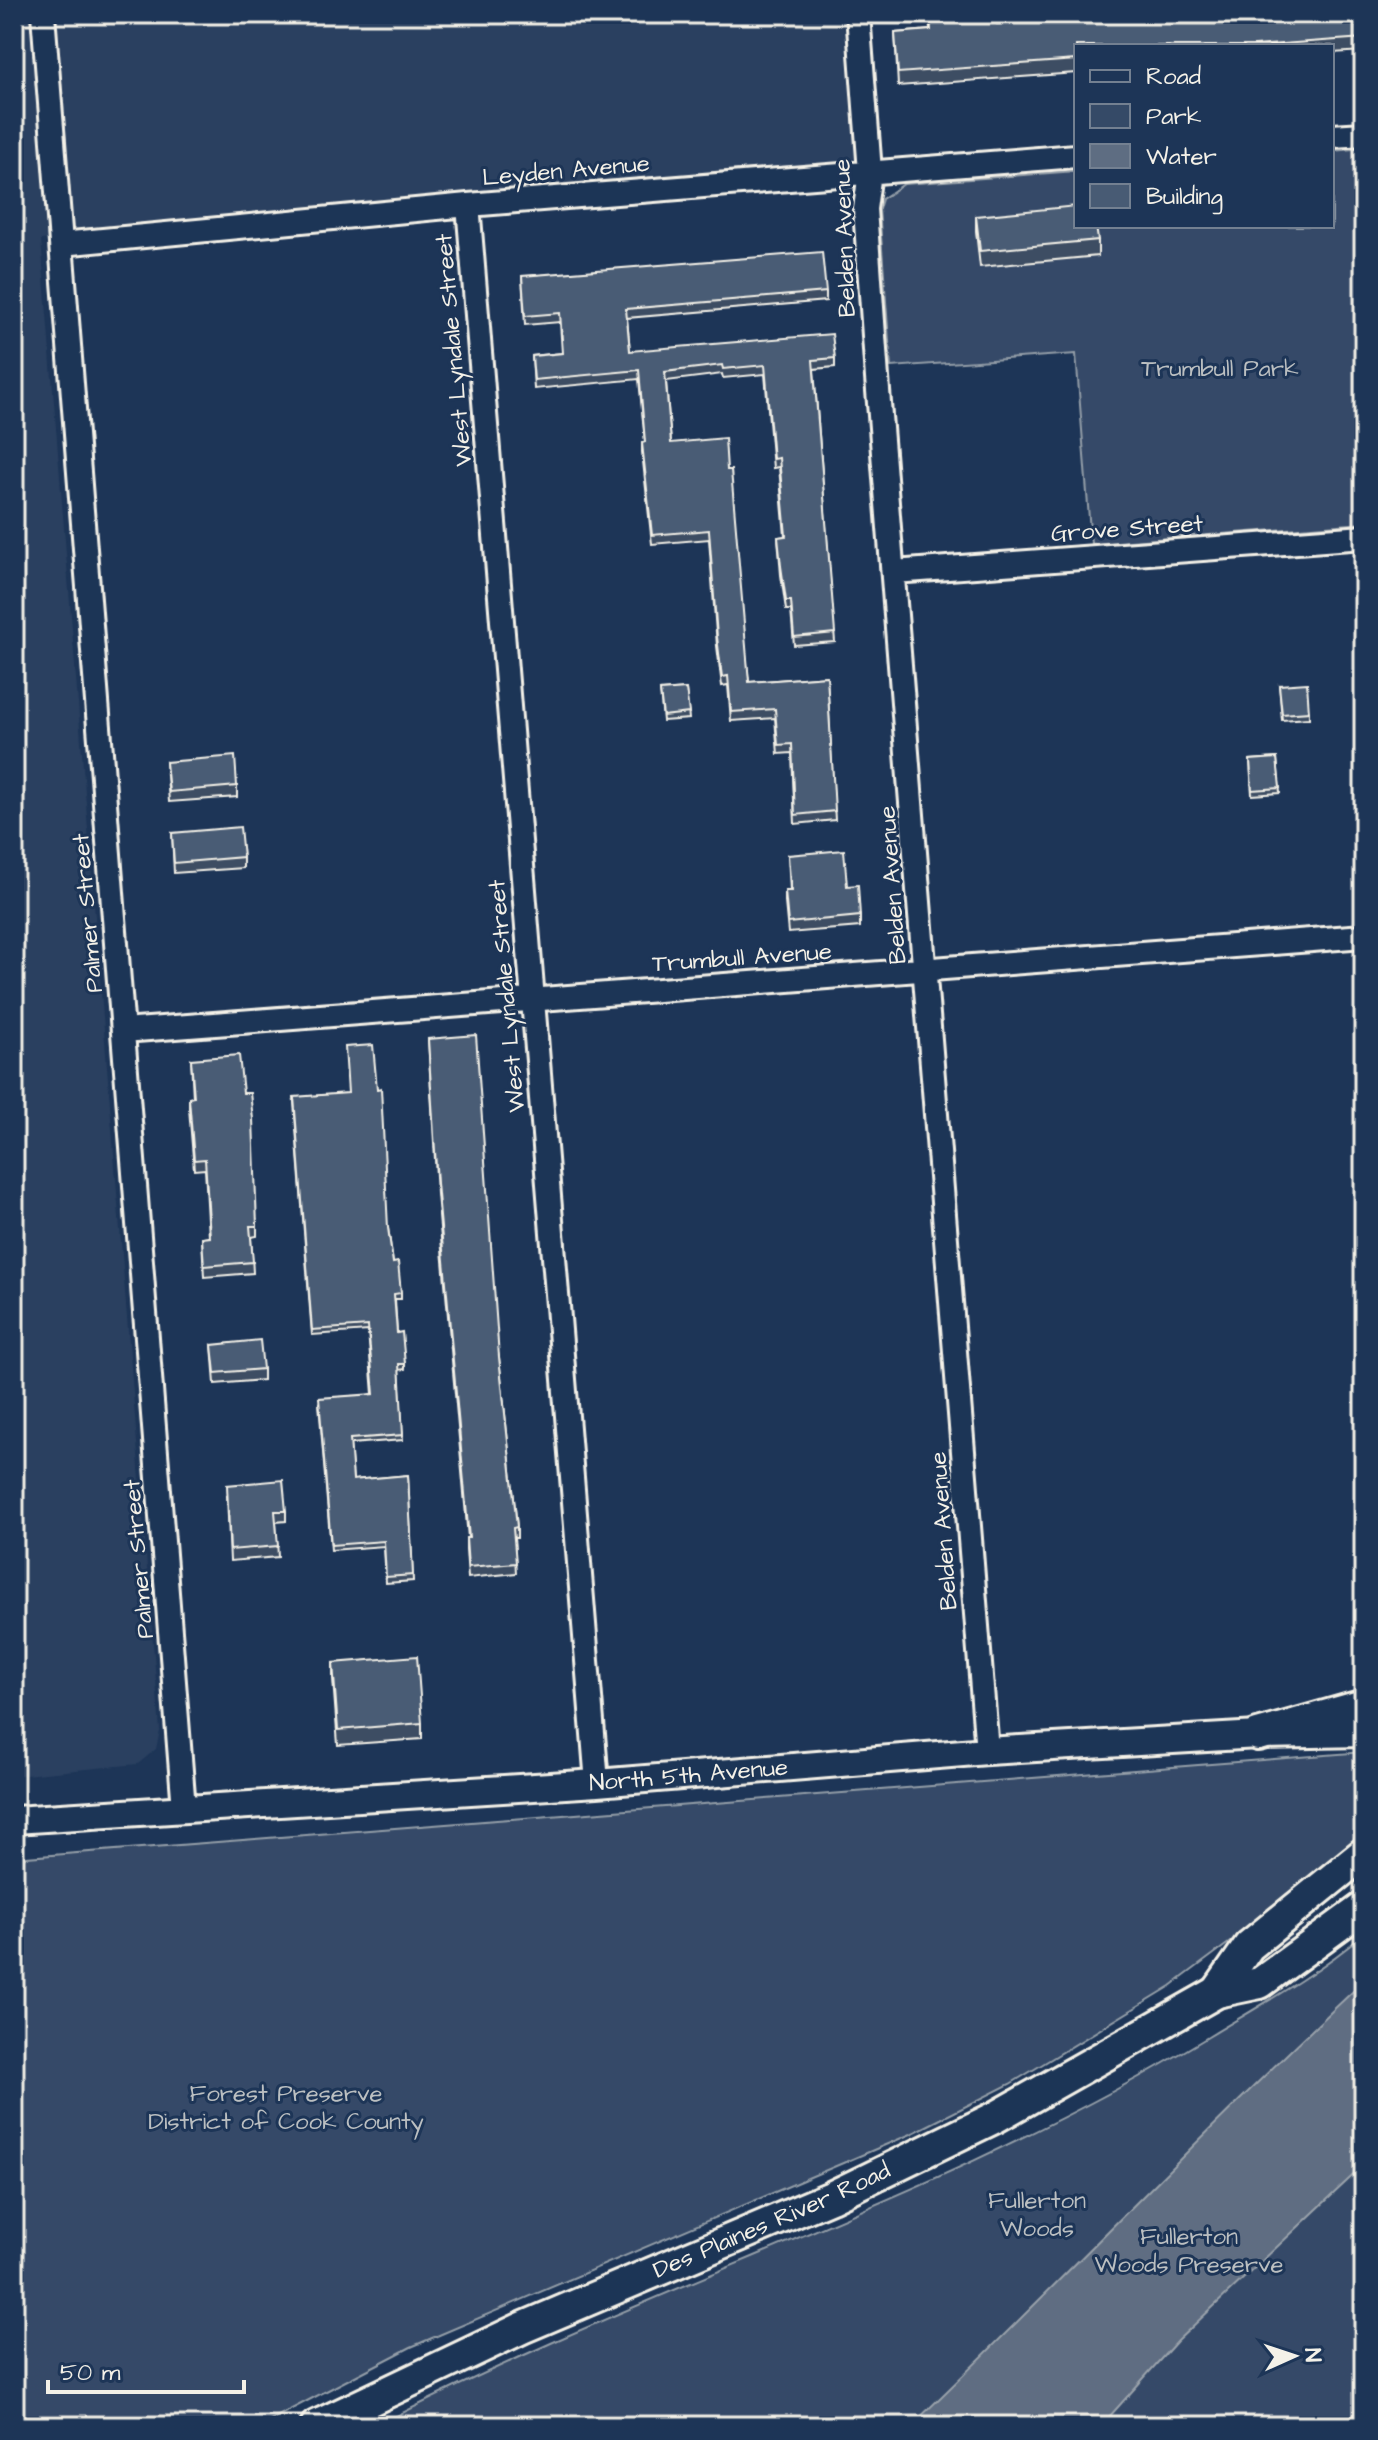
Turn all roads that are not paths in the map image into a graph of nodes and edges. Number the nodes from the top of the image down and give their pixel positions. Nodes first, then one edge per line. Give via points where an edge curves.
1 (43, 14) edge
2 (858, 14) edge
3 (1364, 134) edge
4 (1334, 136) edge
5 (1074, 156) edge
6 (870, 172) junction
7 (468, 205) junction
8 (61, 244) junction
9 (1364, 537) edge
10 (894, 572) junction
11 (1364, 936) edge
12 (925, 970) junction
13 (533, 999) junction
14 (123, 1031) junction
15 (1364, 1705) edge
16 (1364, 1733) edge
17 (1258, 1735) junction
18 (987, 1751) junction
19 (597, 1783) junction
20 (184, 1809) junction
21 (14, 1820) edge
22 (1364, 1853) edge
23 (1364, 1907) edge
24 (1217, 1992) junction
25 (316, 2426) edge

1 - 8 street, Palmer Street
2 - 6 street, Belden Avenue
3 - 4 street
5 - 6 street, Leyden Avenue
6 - 7 street, Leyden Avenue
6 - 10 street, Belden Avenue via 865,209
7 - 8 street, Leyden Avenue
7 - 13 street, West Lyndale Street
8 - 14 street, Palmer Street
9 - 10 street, Grove Street
10 - 12 street, Belden Avenue
11 - 12 street, Trumbull Avenue
12 - 13 street, Trumbull Avenue
12 - 18 street, Belden Avenue
13 - 14 street, Trumbull Avenue
13 - 19 street, West Lyndale Street
14 - 20 street, Palmer Street
15 - 17 main road
16 - 17 street, North 5th Avenue
17 - 18 street, North 5th Avenue
18 - 19 street, North 5th Avenue
19 - 20 street, North 5th Avenue
20 - 21 street, North 5th Avenue
22 - 24 main road, Des Plaines River Road via 1249,1946
23 - 24 main road, Des Plaines River Road via 1260,1983
24 - 25 main road, Des Plaines River Road via 996,2117 831,2197 535,2322

